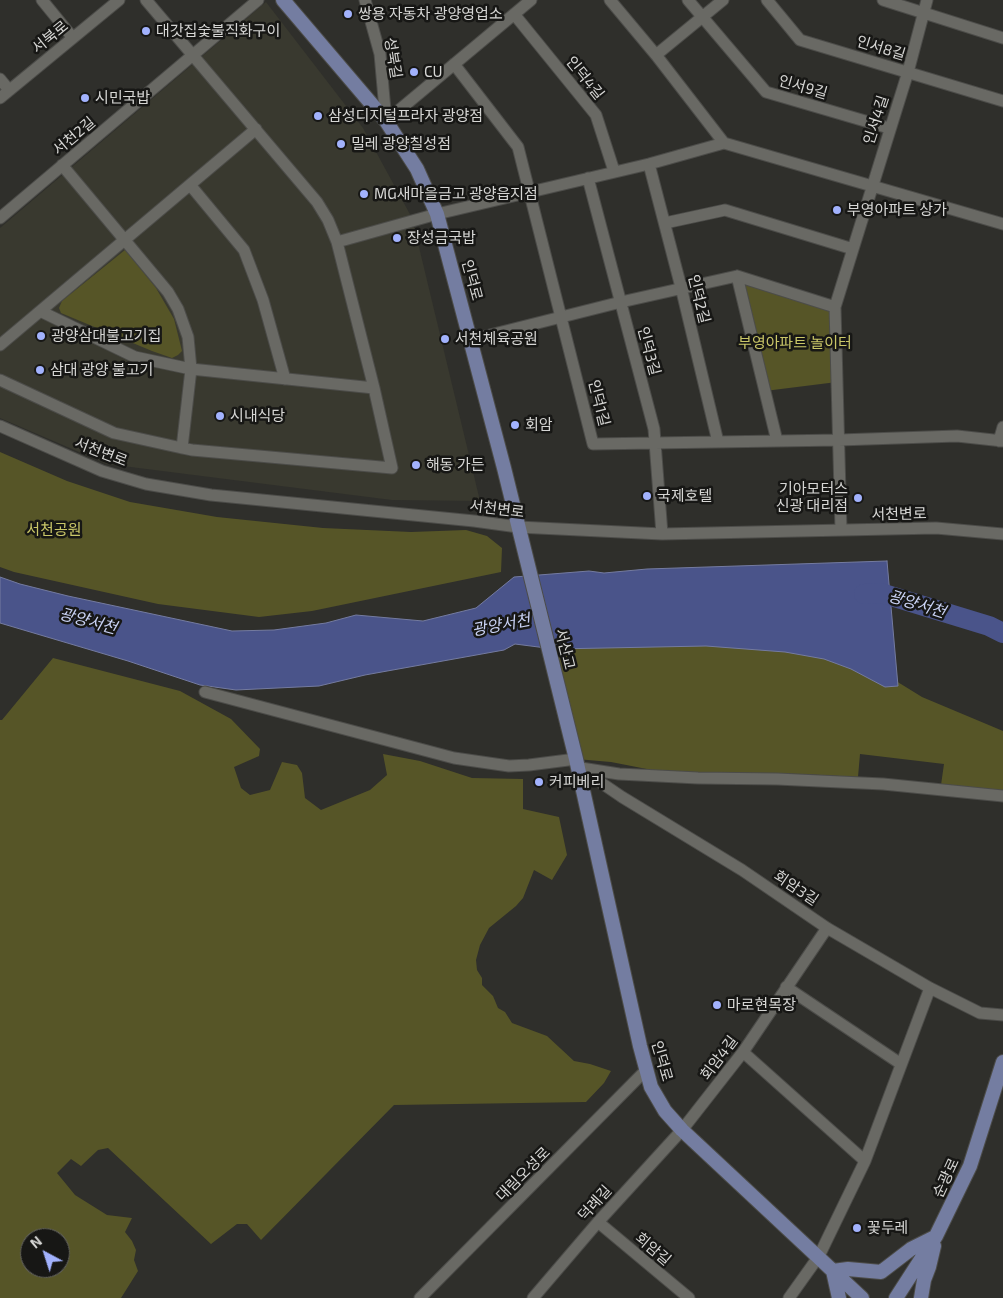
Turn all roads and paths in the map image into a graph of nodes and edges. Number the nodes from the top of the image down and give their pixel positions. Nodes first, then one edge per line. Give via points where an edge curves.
1 (42, 0) edge
2 (119, 0) edge
3 (146, 0) edge
4 (258, 0) edge
5 (283, 0) edge
6 (365, 0) edge
7 (531, 0) edge
8 (610, 0) edge
9 (688, 0) edge
10 (723, 0) edge
11 (767, 0) edge
12 (883, 0) edge
13 (927, 0) edge
14 (923, 12) junction
15 (514, 14) junction
16 (702, 17) junction
17 (73, 38) junction
18 (1003, 38) edge
19 (193, 55) junction
20 (656, 55) junction
21 (454, 64) junction
22 (908, 72) junction
23 (0, 79) edge
24 (9, 90) junction
25 (0, 98) edge
26 (1003, 101) edge
27 (386, 121) junction
28 (889, 128) junction
29 (256, 129) junction
30 (724, 143) junction
31 (649, 164) junction
32 (62, 165) junction
33 (614, 171) junction
34 (588, 178) junction
35 (191, 186) junction
36 (872, 186) junction
37 (530, 192) junction
38 (438, 214) junction
39 (0, 218) edge
40 (664, 222) junction
41 (1003, 224) edge
42 (124, 240) junction
43 (337, 242) junction
44 (853, 249) junction
45 (737, 276) junction
46 (681, 287) junction
47 (621, 302) junction
48 (835, 307) junction
49 (42, 312) junction
50 (562, 317) junction
51 (470, 340) junction
52 (0, 345) edge
53 (191, 369) junction
54 (285, 379) junction
55 (0, 380) edge
56 (374, 388) junction
57 (0, 426) edge
58 (1003, 427) edge
59 (777, 440) junction
60 (839, 440) junction
61 (1001, 441) edge
62 (718, 442) junction
63 (656, 443) junction
64 (182, 448) junction
65 (518, 527) junction
66 (841, 530) junction
67 (662, 534) junction
68 (1003, 534) edge
69 (525, 554) joint
70 (204, 692) dead end
71 (576, 760) junction
72 (1003, 796) edge
73 (827, 928) junction
74 (786, 987) junction
75 (930, 988) junction
76 (1003, 1015) edge
77 (743, 1052) junction
78 (1003, 1062) edge
79 (901, 1064) junction
80 (646, 1070) junction
81 (682, 1130) junction
82 (865, 1162) junction
83 (598, 1222) junction
84 (936, 1236) junction
85 (819, 1256) junction
86 (833, 1271) junction
87 (536, 1297) edge
88 (420, 1298) edge
89 (689, 1298) edge
90 (789, 1298) edge
91 (838, 1298) edge
92 (862, 1298) edge
93 (896, 1298) edge
94 (921, 1298) edge

1 - 17 street
2 - 17 street, 서북로
3 - 19 street
4 - 19 street, 서천2길
5 - 27 main road, 인덕로
6 - 27 street, 성북길 via 380,54
7 - 15 street
8 - 20 street
9 - 16 street, 인서9길
10 - 16 street
11 - 22 street, 인서8길 via 800,40
12 - 14 street
13 - 14 street, 인서4길
14 - 18 street
14 - 22 street, 인서4길
15 - 21 street
15 - 33 street, 인덕4길 via 596,115
16 - 20 street
16 - 28 street, 인서9길 via 766,92
17 - 24 street, 서북로
19 - 29 street
19 - 32 street, 서천2길
20 - 30 street
21 - 27 street
21 - 37 street via 518,147
22 - 26 street, 인서8길
22 - 28 street, 인서4길
23 - 24 street
24 - 25 street, 서북로
27 - 38 main road, 인덕로 via 417,170
28 - 36 street, 인서4길
29 - 35 street
29 - 43 street via 317,202
30 - 31 street
30 - 36 street
31 - 33 street
31 - 40 street, 인덕2길
32 - 39 street, 서천2길
32 - 42 street
33 - 34 street
34 - 37 street
34 - 47 street, 인덕3길
35 - 42 street
35 - 54 street via 244,250 263,300
36 - 41 street
36 - 44 street, 인서4길
37 - 38 street
37 - 50 street, 인덕1길
38 - 43 street
38 - 51 main road, 인덕로
40 - 44 street via 725,210
40 - 46 street, 인덕2길
42 - 49 street
42 - 53 street via 178,308 188,337
43 - 56 street
44 - 48 street, 인서4길
45 - 46 street
45 - 48 street
45 - 59 street
46 - 47 street
46 - 62 street, 인덕2길
47 - 50 street
47 - 63 street, 인덕3길
48 - 60 street, 인서4길
49 - 52 street
49 - 53 street via 135,357
50 - 51 street
50 - 63 street, 인덕1길 via 593,444
51 - 65 main road, 인덕로
53 - 54 street
53 - 64 street
54 - 56 street
55 - 64 street via 114,433
56 - 64 street via 392,468
57 - 65 street, 서천변로 via 102,471 146,484 211,495
58 - 61 street
59 - 60 street, 인덕1길
59 - 62 street, 인덕1길
60 - 61 street, 인덕1길 via 957,436
60 - 66 street, 인서4길
62 - 63 street, 인덕1길
63 - 67 street, 인덕3길
65 - 67 street, 서천변로
65 - 69 main road, 인덕로
66 - 67 street, 서천변로
66 - 68 street, 서천변로 via 936,528
69 - 71 main road, 서산교
70 - 71 street via 454,758 509,766
71 - 72 street via 620,774 883,784
71 - 73 street, 회암3길 via 622,797 742,870
71 - 80 main road, 인덕로
73 - 74 street, 회암4길
73 - 75 street, 회암3길
74 - 77 street, 회암4길
74 - 79 street
75 - 76 street, 회암3길 via 980,1013
75 - 79 street
77 - 81 street, 회암4길
77 - 82 street
78 - 84 main road, 순광로 via 970,1166
79 - 82 street
80 - 81 main road, 인덕로 via 658,1100
80 - 88 street, 대림오성로
81 - 83 street, 덕례길
81 - 85 main road, 인덕로
82 - 85 street
83 - 87 street, 덕례길
83 - 89 street, 회암길
84 - 86 main road via 911,1249 881,1272
84 - 93 main road, 순광로
84 - 94 main road
85 - 86 main road, 인덕로
85 - 90 street
86 - 91 main road
86 - 92 main road, 인덕로

